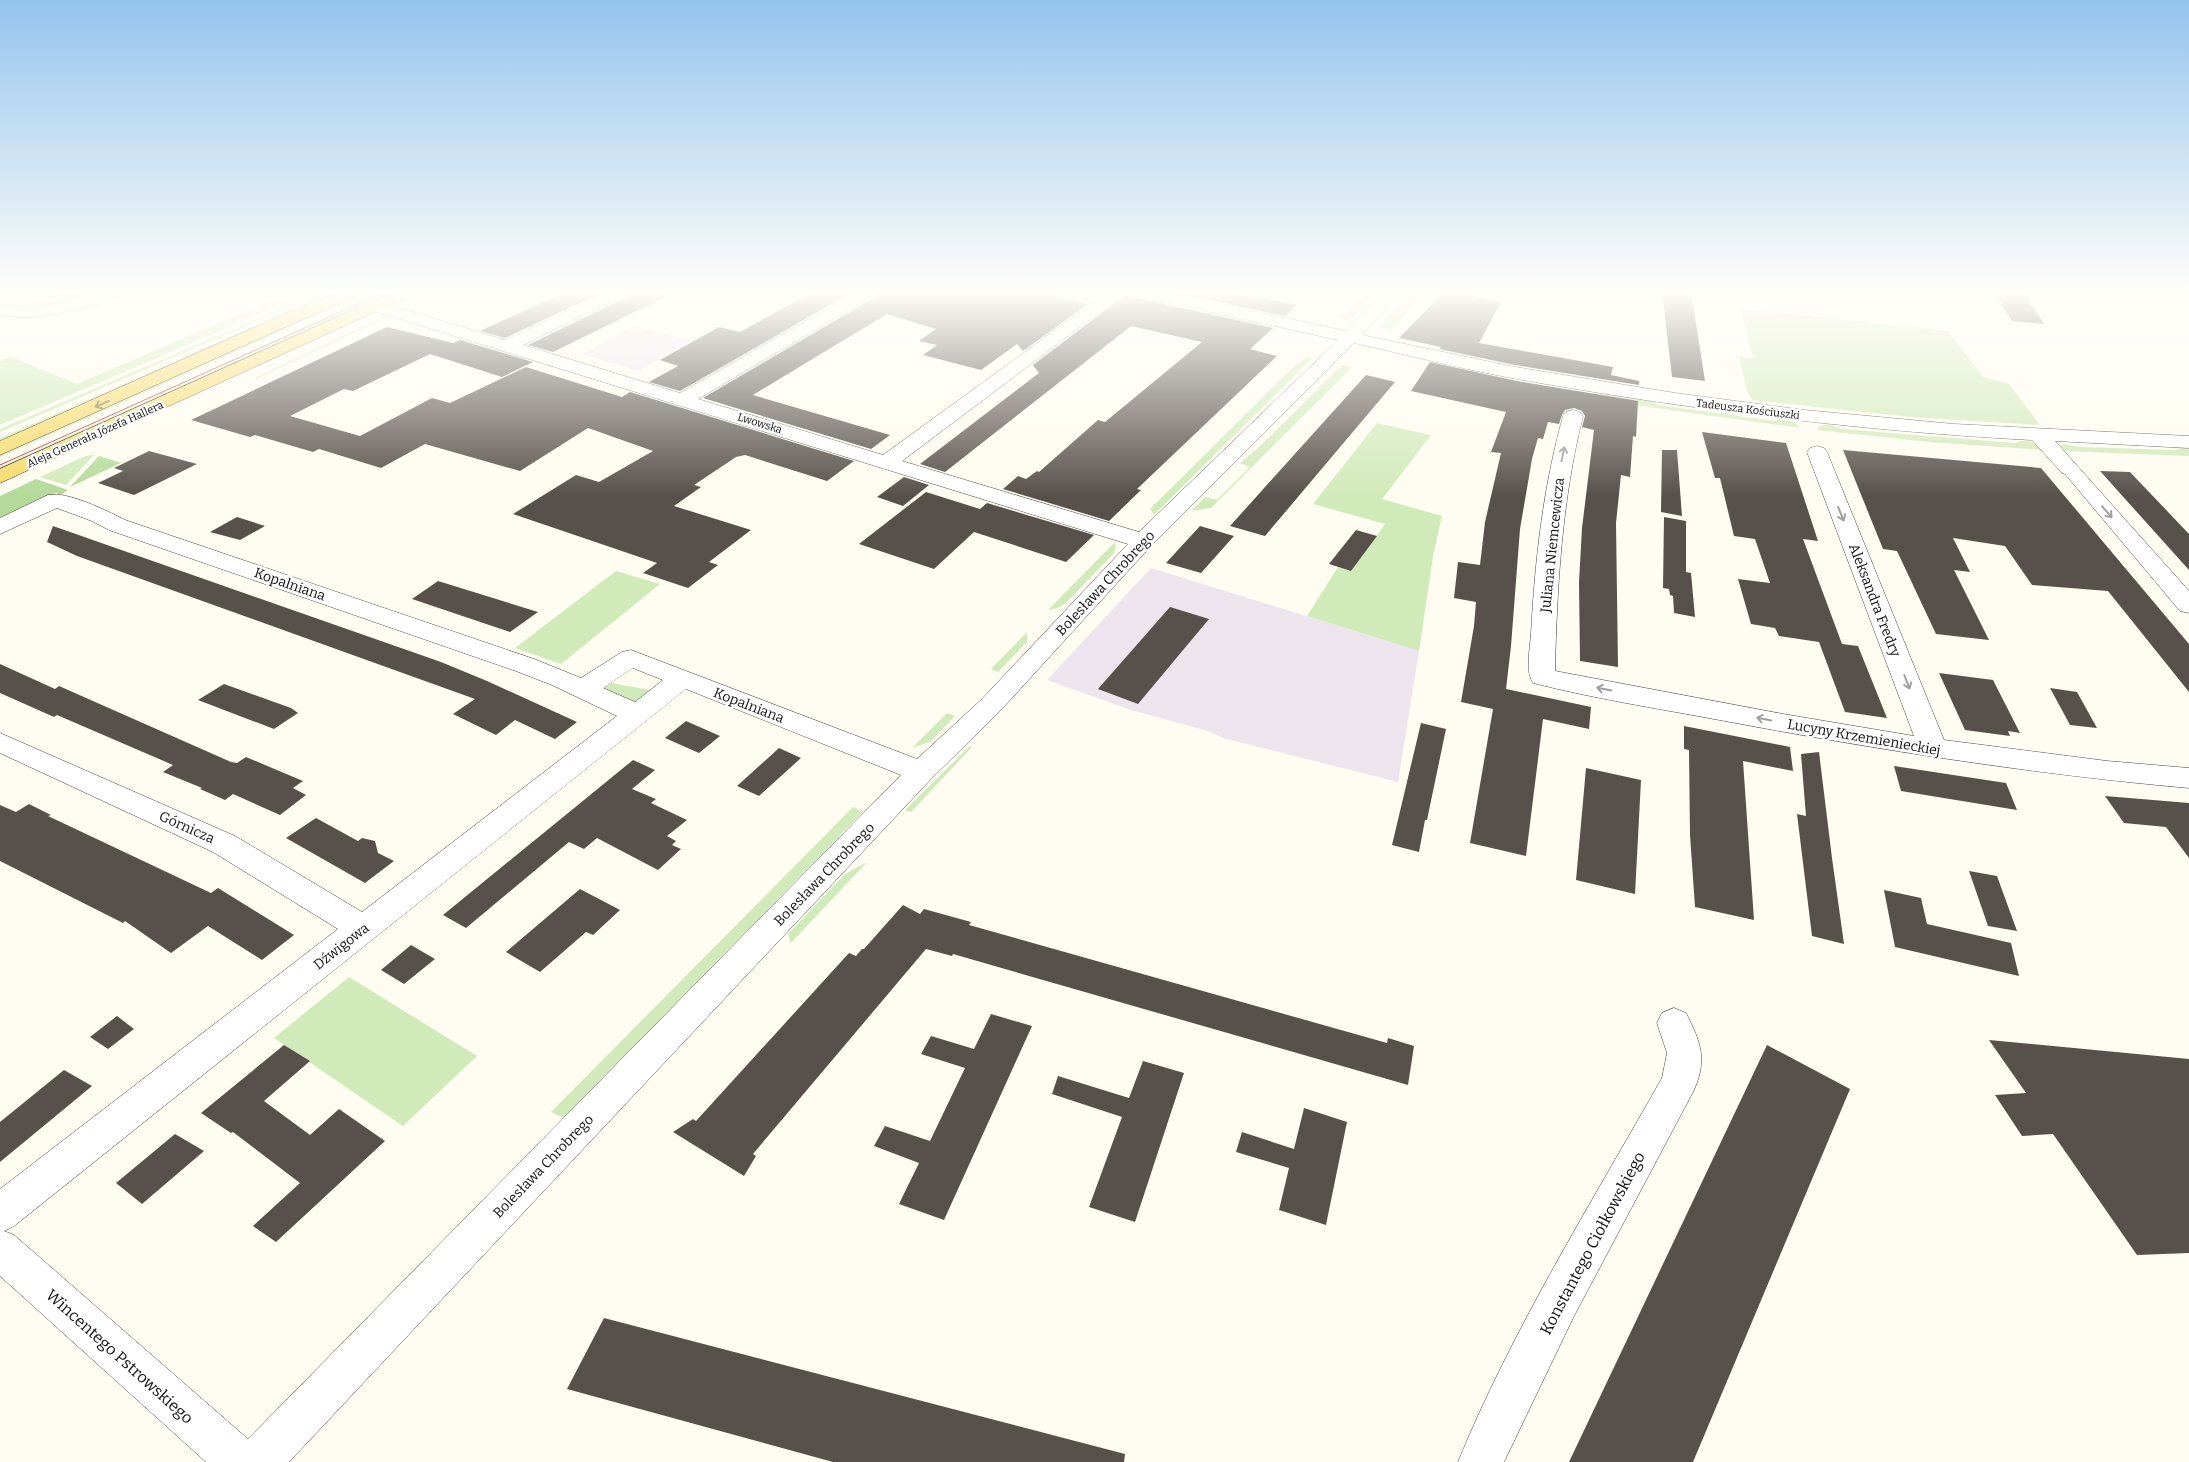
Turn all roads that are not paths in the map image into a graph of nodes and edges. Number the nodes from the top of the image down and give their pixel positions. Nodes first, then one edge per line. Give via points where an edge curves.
1 (200, 359) edge
2 (259, 359) edge
3 (550, 359) edge
4 (752, 359) edge
5 (1027, 359) edge
6 (1328, 359) edge
7 (1450, 359) edge
8 (1581, 385) junction
9 (682, 400) junction
10 (1804, 416) junction
11 (2039, 436) junction
12 (2189, 442) edge
13 (0, 449) edge
14 (887, 462) junction
15 (0, 477) edge
16 (0, 527) edge
17 (1143, 542) junction
18 (2189, 606) edge
19 (1542, 676) joint
20 (682, 679) junction
21 (582, 689) junction
22 (637, 714) junction
23 (0, 742) edge
24 (1933, 748) junction
25 (921, 772) junction
26 (2189, 778) edge
27 (364, 929) junction
28 (1674, 1023) dead end
29 (0, 1213) edge
30 (0, 1249) edge
31 (240, 1462) edge
32 (258, 1462) edge
33 (1480, 1462) edge

1 -> 13 main road, Aleja Generała Józefa Hallera
2 - 15 main road, Aleja Generała Józefa Hallera
3 - 9 street, Lwowska
4 - 9 street
5 - 14 street
6 - 17 street, Bolesława Chrobrego
7 - 8 street, Tadeusza Kościuszki
8 - 10 street, Tadeusza Kościuszki
19 -> 8 street, Juliana Niemcewicza via 1546,577 1557,485
9 - 14 street, Lwowska
10 - 11 street, Tadeusza Kościuszki
10 -> 24 street, Aleksandra Fredry
11 - 12 street, Tadeusza Kościuszki
11 -> 18 street
14 - 17 street, Lwowska
16 - 21 street, Kopalniana via 56,500 126,528 525,665
17 - 25 street, Bolesława Chrobrego via 1007,689
24 -> 19 street, Lucyny Krzemienieckiej via 1824,731
20 - 21 street, Kopalniana via 631,658
20 - 22 street, Dźwigowa
20 - 25 street, Kopalniana
21 - 22 street, Kopalniana
22 - 27 street, Dźwigowa
23 - 27 street, Górnicza via 224,844
24 - 26 street, Lucyny Krzemienieckiej via 2064,767
25 - 32 street, Bolesława Chrobrego
27 - 29 street, Dźwigowa
28 - 33 street, Konstantego Ciołkowskiego via 1685,1053 1680,1081 1559,1301
30 - 31 street, Wincentego Pstrowskiego

